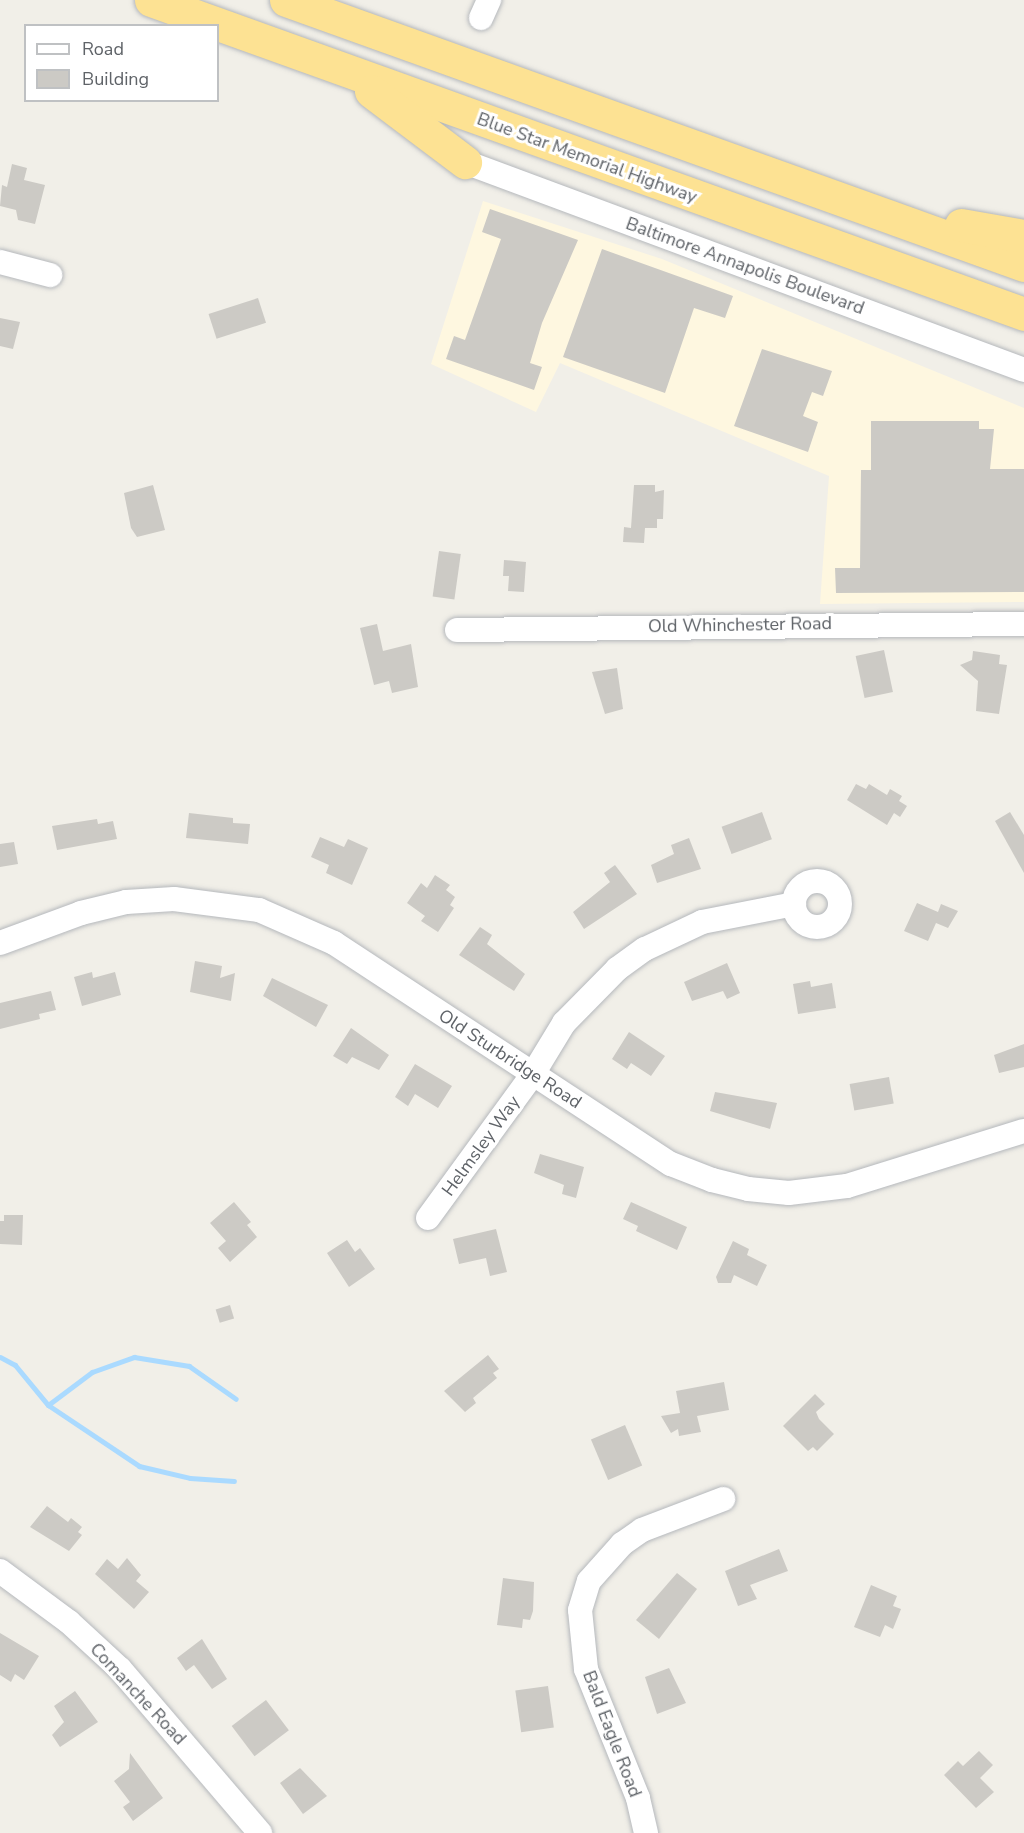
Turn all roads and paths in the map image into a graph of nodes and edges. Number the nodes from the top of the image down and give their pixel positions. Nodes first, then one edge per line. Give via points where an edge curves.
1 (151, 0) edge
2 (286, 0) edge
3 (219, 24) edge
4 (219, 24) edge
5 (334, 65) junction
6 (499, 125) junction
7 (465, 162) junction
8 (854, 203) junction
9 (1024, 236) edge
10 (862, 258) junction
11 (0, 261) edge
12 (1024, 265) edge
13 (50, 275) dead end
14 (1024, 314) edge
15 (1024, 328) edge
16 (1024, 370) edge
17 (1024, 624) edge
18 (457, 630) dead end
19 (794, 904) dead end
20 (0, 943) edge
21 (533, 1074) junction
22 (1024, 1131) edge
23 (428, 1218) dead end
24 (723, 1499) dead end
25 (0, 1571) edge
26 (260, 1833) edge
27 (646, 1833) edge

1 - 3 highway, Blue Star Memorial Highway
2 - 8 highway
4 - 5 highway, Blue Star Memorial Highway
5 - 6 highway, Blue Star Memorial Highway
5 - 7 highway
6 - 7 highway via 473,128 462,149
6 - 10 highway, Blue Star Memorial Highway
7 - 16 street, Baltimore Annapolis Boulevard
8 - 9 highway
8 - 12 highway
10 - 14 highway, Blue Star Memorial Highway
10 - 15 highway
11 - 13 street
17 - 18 street, Old Whinchester Road
19 - 21 street, Helmsley Way via 702,922 645,949 591,992 564,1023
20 - 21 street, Old Sturbridge Road via 81,913 126,902 174,899 259,910 334,943
21 - 22 street, Old Sturbridge Road via 671,1164 748,1189 789,1193 847,1186
21 - 23 street, Helmsley Way
24 - 27 street, Bald Eagle Road via 642,1530 622,1544 589,1581 580,1610 586,1669 638,1798
25 - 26 street, Comanche Road via 69,1622 120,1669

